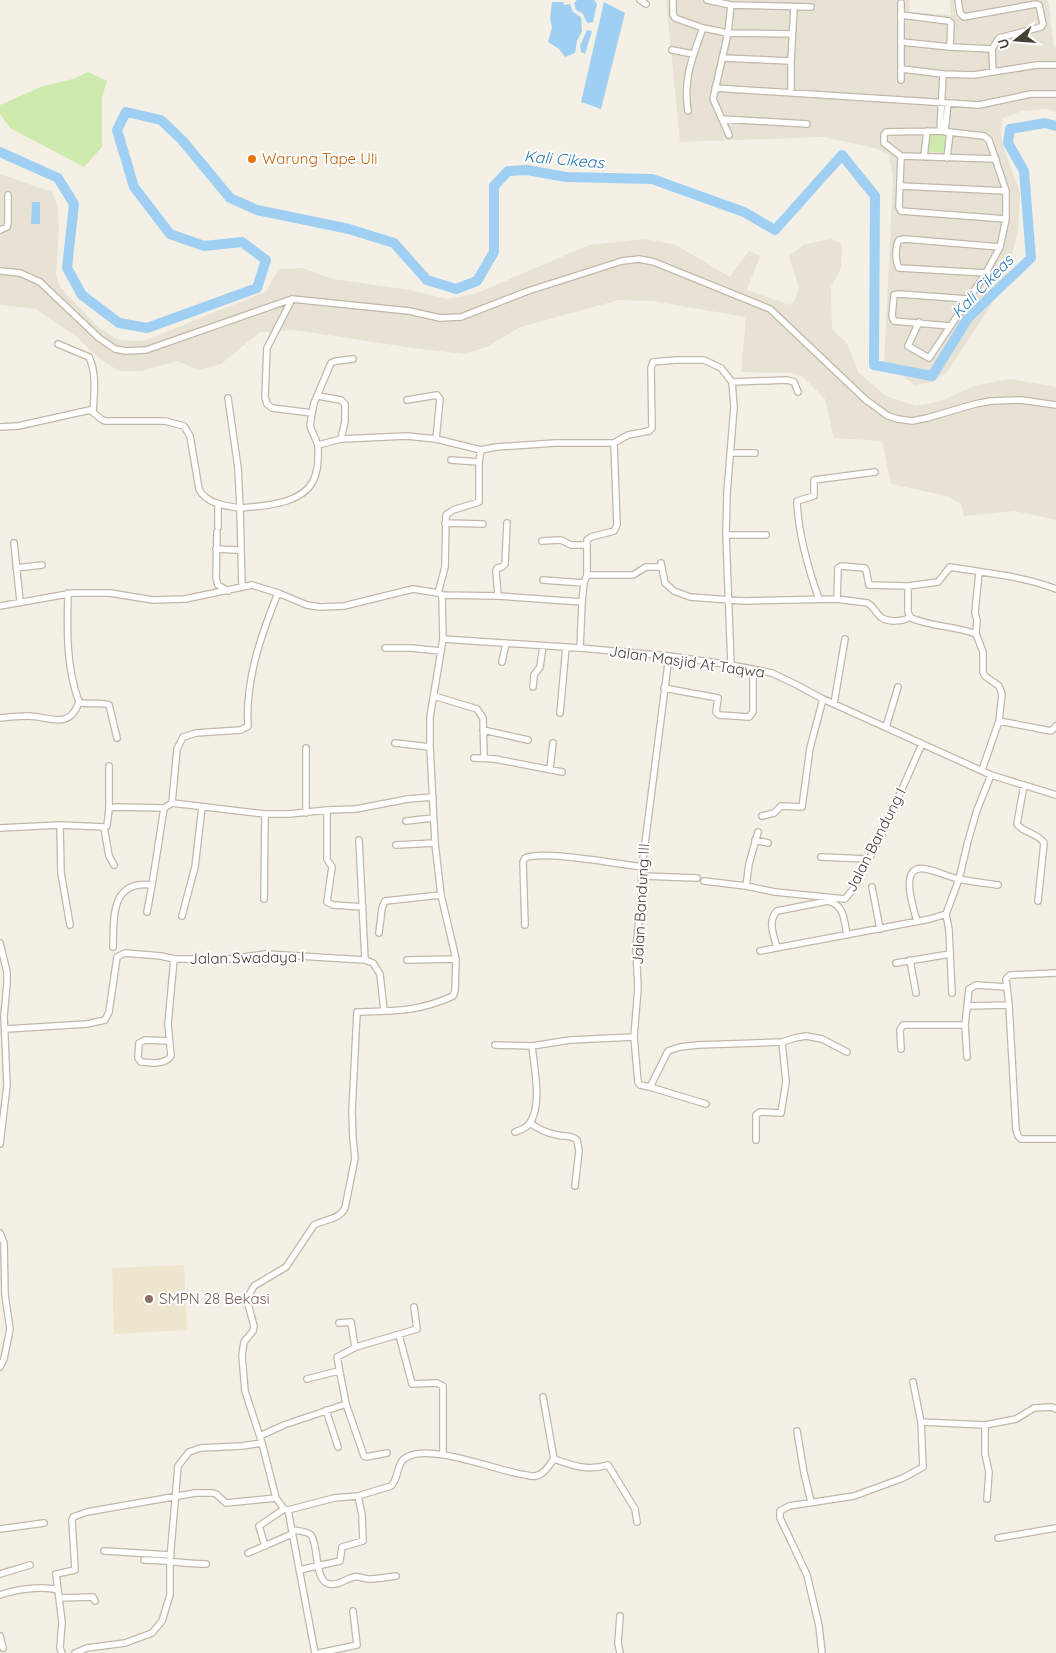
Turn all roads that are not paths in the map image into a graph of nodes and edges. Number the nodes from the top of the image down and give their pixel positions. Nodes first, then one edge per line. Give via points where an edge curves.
1 (673, 0) edge
2 (707, 0) edge
3 (958, 0) edge
4 (770, 3) edge
5 (901, 3) dead end
6 (731, 5) junction
7 (794, 7) junction
8 (811, 7) dead end
9 (902, 15) junction
10 (703, 28) junction
11 (728, 33) junction
12 (792, 34) junction
13 (902, 42) junction
14 (950, 47) junction
15 (992, 49) junction
16 (672, 50) dead end
17 (693, 54) junction
18 (722, 58) junction
19 (791, 61) junction
20 (1056, 65) edge
21 (902, 69) junction
22 (993, 72) junction
23 (943, 74) junction
24 (901, 80) dead end
25 (714, 88) junction
26 (791, 92) junction
27 (1056, 94) edge
28 (945, 103) junction
29 (688, 110) dead end
30 (722, 119) junction
31 (807, 124) dead end
32 (927, 131) junction
33 (945, 132) junction
34 (729, 136) dead end
35 (901, 156) junction
36 (924, 157) junction
37 (946, 158) junction
38 (996, 159) junction
39 (901, 186) junction
40 (1006, 191) junction
41 (8, 194) dead end
42 (1006, 220) junction
43 (0, 230) edge
44 (1000, 247) junction
45 (0, 271) edge
46 (986, 273) junction
47 (292, 299) junction
48 (968, 299) junction
49 (919, 322) junction
50 (950, 326) junction
51 (58, 344) dead end
52 (353, 359) dead end
53 (732, 382) junction
54 (798, 392) dead end
55 (318, 396) junction
56 (228, 398) dead end
57 (407, 400) dead end
58 (1056, 405) edge
59 (93, 412) junction
60 (312, 413) junction
61 (0, 426) edge
62 (341, 439) junction
63 (436, 439) junction
64 (614, 442) junction
65 (318, 446) junction
66 (481, 450) junction
67 (732, 453) junction
68 (755, 453) dead end
69 (451, 460) dead end
70 (479, 462) junction
71 (876, 472) dead end
72 (218, 504) junction
73 (240, 508) junction
74 (445, 523) junction
75 (507, 523) dead end
76 (483, 524) dead end
77 (766, 535) dead end
78 (726, 536) junction
79 (542, 541) dead end
80 (14, 543) dead end
81 (586, 545) junction
82 (216, 549) junction
83 (237, 550) dead end
84 (42, 565) dead end
85 (16, 568) junction
86 (979, 572) junction
87 (588, 575) junction
88 (543, 580) dead end
89 (584, 583) junction
90 (908, 586) junction
91 (242, 587) junction
92 (1056, 589) edge
93 (228, 591) junction
94 (68, 593) junction
95 (278, 593) junction
96 (440, 594) junction
97 (498, 596) junction
98 (818, 599) junction
99 (837, 599) junction
100 (727, 600) junction
101 (20, 601) junction
102 (582, 602) junction
103 (0, 606) edge
104 (910, 617) junction
105 (976, 634) junction
106 (442, 639) junction
107 (845, 640) dead end
108 (506, 643) junction
109 (543, 646) junction
110 (385, 648) dead end
111 (566, 648) junction
112 (580, 648) junction
113 (440, 651) junction
114 (669, 656) junction
115 (502, 662) dead end
116 (731, 665) junction
117 (754, 669) junction
118 (533, 687) dead end
119 (898, 687) dead end
120 (664, 688) junction
121 (434, 696) junction
122 (823, 699) junction
123 (79, 702) junction
124 (834, 704) junction
125 (560, 713) dead end
126 (0, 718) edge
127 (999, 721) junction
128 (1056, 726) edge
129 (886, 727) junction
130 (483, 730) junction
131 (116, 738) dead end
132 (528, 740) dead end
133 (395, 743) dead end
134 (552, 743) dead end
135 (922, 744) junction
136 (430, 747) junction
137 (306, 748) dead end
138 (484, 757) junction
139 (474, 758) dead end
140 (109, 766) dead end
141 (550, 768) junction
142 (982, 770) junction
143 (562, 772) dead end
144 (991, 775) junction
145 (1024, 785) junction
146 (1056, 795) edge
147 (433, 797) junction
148 (172, 803) junction
149 (202, 807) junction
150 (164, 808) junction
151 (109, 809) junction
152 (327, 810) junction
153 (306, 812) junction
154 (265, 814) junction
155 (762, 816) dead end
156 (433, 818) junction
157 (406, 820) dead end
158 (60, 825) junction
159 (104, 827) junction
160 (0, 828) edge
161 (758, 832) dead end
162 (359, 840) dead end
163 (755, 840) junction
164 (435, 843) junction
165 (768, 844) dead end
166 (396, 845) dead end
167 (821, 857) dead end
168 (867, 859) junction
169 (114, 865) dead end
170 (642, 867) junction
171 (642, 876) junction
172 (697, 878) dead end
173 (959, 879) junction
174 (704, 881) dead end
175 (152, 885) junction
176 (998, 885) dead end
177 (746, 886) junction
178 (872, 887) dead end
179 (441, 895) junction
180 (264, 899) dead end
181 (1038, 901) dead end
182 (363, 907) junction
183 (147, 912) dead end
184 (946, 914) junction
185 (182, 916) dead end
186 (917, 921) junction
187 (70, 925) dead end
188 (525, 925) dead end
189 (880, 929) junction
190 (379, 933) dead end
191 (847, 935) junction
192 (0, 943) edge
193 (112, 947) dead end
194 (777, 948) junction
195 (760, 951) dead end
196 (1, 952) edge
197 (950, 954) junction
198 (174, 958) junction
199 (456, 959) junction
200 (365, 960) junction
201 (407, 960) dead end
202 (910, 960) junction
203 (896, 962) dead end
204 (1056, 973) edge
205 (0, 984) edge
206 (7, 984) junction
207 (1007, 987) junction
208 (952, 993) dead end
209 (916, 994) dead end
210 (1010, 1005) junction
211 (967, 1006) junction
212 (384, 1011) junction
213 (965, 1025) junction
214 (6, 1029) junction
215 (634, 1037) junction
216 (3, 1038) edge
217 (169, 1041) junction
218 (782, 1042) junction
219 (495, 1045) dead end
220 (532, 1046) junction
221 (901, 1049) dead end
222 (847, 1052) dead end
223 (967, 1057) dead end
224 (650, 1086) junction
225 (706, 1104) dead end
226 (530, 1123) junction
227 (515, 1132) dead end
228 (1056, 1139) edge
229 (756, 1140) dead end
230 (0, 1144) edge
231 (575, 1186) dead end
232 (0, 1233) edge
233 (414, 1307) dead end
234 (339, 1323) dead end
235 (399, 1335) junction
236 (355, 1348) junction
237 (2, 1358) edge
238 (0, 1367) edge
239 (338, 1371) junction
240 (307, 1379) dead end
241 (913, 1382) dead end
242 (543, 1397) dead end
243 (346, 1404) junction
244 (1056, 1409) edge
245 (326, 1410) junction
246 (921, 1422) junction
247 (985, 1425) junction
248 (797, 1431) dead end
249 (260, 1436) junction
250 (262, 1443) junction
251 (338, 1447) dead end
252 (387, 1453) dead end
253 (443, 1455) junction
254 (554, 1458) junction
255 (358, 1496) junction
256 (174, 1497) junction
257 (276, 1498) junction
258 (987, 1499) dead end
259 (812, 1502) junction
260 (286, 1510) junction
261 (637, 1522) dead end
262 (44, 1523) dead end
263 (1056, 1528) edge
264 (0, 1529) edge
265 (292, 1532) junction
266 (998, 1538) dead end
267 (265, 1546) junction
268 (104, 1551) dead end
269 (248, 1553) dead end
270 (171, 1558) junction
271 (144, 1560) dead end
272 (206, 1564) dead end
273 (30, 1565) dead end
274 (318, 1565) junction
275 (298, 1570) junction
276 (0, 1574) edge
277 (396, 1576) dead end
278 (57, 1590) junction
279 (0, 1595) edge
280 (59, 1598) junction
281 (95, 1601) dead end
282 (353, 1610) dead end
283 (620, 1616) dead end
284 (0, 1636) edge
285 (3, 1648) dead end
286 (823, 1652) edge
287 (62, 1653) edge
288 (75, 1653) edge
289 (315, 1653) edge
290 (319, 1653) edge
291 (620, 1653) edge

1 - 10 street via 675,18
2 - 6 street
3 - 15 street via 964,17 1039,5 1041,27 999,38
4 - 6 street
4 - 7 street
5 - 9 street
6 - 11 street
7 - 8 street
7 - 12 street
9 - 13 street
9 - 14 street via 949,21
10 - 11 street
10 - 17 street
11 - 12 street
11 - 18 street
12 - 19 street
13 - 14 street
13 - 21 street
14 - 15 street
15 - 22 street
16 - 17 street
17 - 29 street via 686,86
18 - 19 street
18 - 25 street
19 - 26 street
20 - 22 street
21 - 23 street
21 - 24 street
22 - 23 street
23 - 28 street
25 - 26 street
25 - 30 street via 714,101
26 - 28 street
27 - 28 street via 1031,94 979,105
28 - 33 street
30 - 31 street
30 - 34 street
32 - 33 street
32 - 35 street via 886,132 884,143
32 - 36 street
33 - 37 street
33 - 38 street via 981,136 989,140
35 - 36 street
35 - 39 street
36 - 37 street
37 - 38 street
38 - 40 street
39 - 40 street
39 - 42 street via 899,207 902,212
40 - 42 street
41 - 43 street via 8,223
42 - 44 street
44 - 46 street
44 - 46 street via 905,239 898,242 899,268
45 - 47 street via 20,273 40,282 99,338 115,349 126,351 146,350
46 - 48 street
47 - 58 street via 410,311 440,318 461,317 528,291 622,261 639,259 654,262 770,309 866,400 888,416 912,421 991,401 1021,400
47 - 60 street via 267,348 265,397 272,408
48 - 49 street via 894,295 893,320
48 - 50 street
49 - 50 street
49 - 50 street via 908,346 927,358 934,354
51 - 59 street via 89,357 94,376
52 - 55 street via 331,364
53 - 54 street via 787,380 794,382
53 - 64 street via 721,368 704,360 653,362 652,428
53 - 67 street
55 - 60 street
55 - 62 street via 341,400 345,404
56 - 73 street
57 - 63 street via 437,395 440,399
59 - 61 street via 90,410 18,426
59 - 72 street via 105,421 165,421 184,426 190,436 201,495
60 - 65 street via 310,426
62 - 63 street via 407,436
62 - 65 street
63 - 66 street
64 - 66 street via 555,443
64 - 81 street via 616,528 591,537
65 - 73 street via 316,474 305,492 292,499
66 - 70 street
67 - 68 street
67 - 78 street
69 - 70 street
70 - 74 street via 479,502 448,513
71 - 98 street via 814,480 814,496 797,501 808,566
72 - 73 street
72 - 82 street
73 - 91 street
74 - 76 street
74 - 96 street via 445,567
75 - 97 street via 505,564 496,571
77 - 78 street
78 - 100 street
79 - 81 street via 561,540 571,545
80 - 85 street
81 - 87 street
82 - 83 street
82 - 93 street via 217,582
84 - 85 street
85 - 101 street
86 - 90 street via 950,568 938,582
86 - 92 street via 1042,583
86 - 105 street
87 - 89 street
87 - 100 street via 633,575 646,567 661,565 665,584 674,591 690,597
88 - 89 street
89 - 102 street
90 - 99 street via 869,585 864,568 841,566 838,568
90 - 104 street
91 - 93 street
91 - 95 street via 252,585
93 - 94 street via 185,599 153,600 110,593
94 - 101 street
94 - 123 street via 68,658
95 - 96 street via 306,605 320,607 344,606 413,588
95 - 148 street via 262,634 250,689 248,726 241,730 196,733 183,738 177,748
96 - 97 street
96 - 106 street
97 - 102 street
98 - 99 street
98 - 100 street
99 - 104 street via 867,603 882,618 898,621
100 - 116 street
101 - 103 street
102 - 112 street
104 - 105 street
105 - 127 street via 983,652 983,672 999,686 1002,694
106 - 108 street, Jalan Masjid At Taqwa
106 - 113 street
107 - 124 street
108 - 109 street, Jalan Masjid At Taqwa
108 - 115 street
109 - 111 street, Jalan Masjid At Taqwa
109 - 118 street
110 - 113 street
111 - 112 street, Jalan Masjid At Taqwa
111 - 125 street
112 - 114 street, Jalan Masjid At Taqwa
113 - 121 street
114 - 116 street, Jalan Masjid At Taqwa
114 - 120 street, Jalan Bandung III
116 - 117 street, Jalan Masjid At Taqwa
117 - 120 street via 753,712 749,716 717,714 718,698
117 - 122 street, Jalan Masjid At Taqwa via 795,684
119 - 129 street
120 - 170 street, Jalan Bandung III
121 - 130 street via 478,710 483,718
121 - 136 street
122 - 124 street, Jalan Masjid At Taqwa
122 - 155 street via 810,748 802,807 781,806 774,813
123 - 126 street via 75,712 62,720 30,716
123 - 131 street via 109,705
124 - 129 street, Jalan Masjid At Taqwa
127 - 128 street via 1051,731
127 - 142 street
129 - 135 street, Jalan Masjid At Taqwa
130 - 132 street
130 - 138 street
133 - 136 street
134 - 141 street
135 - 142 street, Jalan Masjid At Taqwa
135 - 168 street, Jalan Bandung I via 882,834
136 - 147 street
137 - 153 street
138 - 139 street
138 - 141 street
140 - 151 street
141 - 143 street
142 - 144 street, Jalan Masjid At Taqwa
144 - 145 street, Jalan Masjid At Taqwa
144 - 173 street via 972,826
145 - 146 street, Jalan Masjid At Taqwa
145 - 181 street via 1017,824 1044,842
147 - 152 street via 356,809
147 - 156 street
148 - 149 street
148 - 150 street
149 - 154 street
149 - 185 street via 195,867
150 - 151 street
150 - 175 street
151 - 159 street via 107,826
152 - 153 street
152 - 182 street via 327,859 332,867 328,904
153 - 154 street
154 - 180 street
156 - 157 street
156 - 164 street
158 - 159 street
158 - 160 street
158 - 187 street via 61,873
159 - 169 street via 109,856
161 - 163 street
162 - 182 street
163 - 165 street
163 - 177 street
164 - 166 street
164 - 179 street
167 - 168 street
168 - 177 street, Jalan Bandung I via 854,888 845,899
170 - 171 street, Jalan Bandung III
170 - 188 street via 550,855 525,858
171 - 172 street
171 - 215 street, Jalan Bandung III
173 - 176 street
173 - 184 street
173 - 186 street via 926,869 913,870 910,898
174 - 177 street
175 - 183 street
175 - 193 street via 141,883 118,897 114,909
178 - 189 street
179 - 190 street via 385,901
179 - 199 street
182 - 200 street
184 - 186 street
184 - 197 street
186 - 189 street
189 - 191 street
191 - 194 street
191 - 194 street via 840,908 828,901 777,911 773,915 772,926
192 - 196 street
194 - 195 street
196 - 206 street
197 - 202 street
197 - 208 street
198 - 200 street, Jalan Swadaya I via 214,962 266,954
198 - 214 street, Jalan Swadaya I via 124,953 117,957 109,1012 102,1021
198 - 217 street
199 - 201 street
199 - 212 street via 453,996 412,1010
200 - 212 street via 373,963 380,974
202 - 203 street
202 - 209 street
204 - 207 street via 1010,975 1006,979
205 - 206 street
206 - 214 street
207 - 210 street
207 - 211 street via 972,986
210 - 211 street
210 - 228 street via 1018,1136 1022,1139
211 - 213 street
212 - 249 street via 357,1012 352,1111 356,1158 343,1213 314,1225 286,1267 254,1286 249,1295 254,1326 244,1342 242,1355 245,1391
213 - 221 street via 903,1026 900,1030
213 - 223 street
214 - 216 street
215 - 220 street via 570,1040
215 - 224 street, Jalan Bandung III via 638,1082
216 - 230 street via 7,1084
217 - 217 street via 169,1060 141,1062 138,1058 139,1043 146,1040
218 - 222 street via 806,1036 822,1039
218 - 224 street via 716,1043 672,1048
218 - 229 street via 786,1082 781,1112 760,1112 756,1115
219 - 220 street
220 - 226 street via 536,1088 535,1109
224 - 225 street
226 - 227 street
226 - 231 street via 544,1132 577,1140
232 - 237 street via 4,1243 5,1295 10,1329
233 - 235 street via 417,1328
234 - 236 street via 351,1322
235 - 236 street
235 - 253 street via 412,1384 437,1383 443,1386
236 - 239 street via 338,1354
237 - 238 street
239 - 240 street
239 - 243 street
241 - 246 street
242 - 254 street
243 - 245 street
243 - 252 street via 365,1457
244 - 247 street via 1052,1406 1034,1408 1016,1419
245 - 249 street
245 - 251 street
246 - 247 street
246 - 259 street via 923,1467 854,1496
247 - 258 street via 989,1472
248 - 259 street
249 - 250 street
250 - 256 street via 200,1448 189,1452 178,1466
250 - 257 street
253 - 254 street via 535,1476 544,1472
253 - 255 street via 407,1457 401,1462 391,1486
254 - 261 street via 595,1469 608,1465 635,1509
255 - 260 street via 334,1498
255 - 274 street via 363,1541 342,1547 340,1561
256 - 257 street via 209,1492 226,1503
256 - 270 street
256 - 278 street via 73,1517 75,1570 56,1574
257 - 260 street
259 - 286 street via 789,1506 781,1510 780,1518 807,1575
260 - 265 street
260 - 267 street via 259,1526
262 - 264 street
263 - 266 street
265 - 267 street
265 - 274 street via 306,1532 311,1536
265 - 275 street
267 - 269 street
268 - 270 street
270 - 271 street
270 - 272 street via 179,1563
270 - 288 street via 170,1595 162,1621 152,1633 125,1644 87,1648
273 - 276 street
274 - 275 street
274 - 277 street via 328,1584 342,1584 356,1576 368,1579
275 - 289 street
278 - 279 street via 49,1587 26,1589
278 - 280 street
280 - 281 street via 93,1597
280 - 287 street
282 - 290 street via 357,1646
283 - 291 street
284 - 285 street

